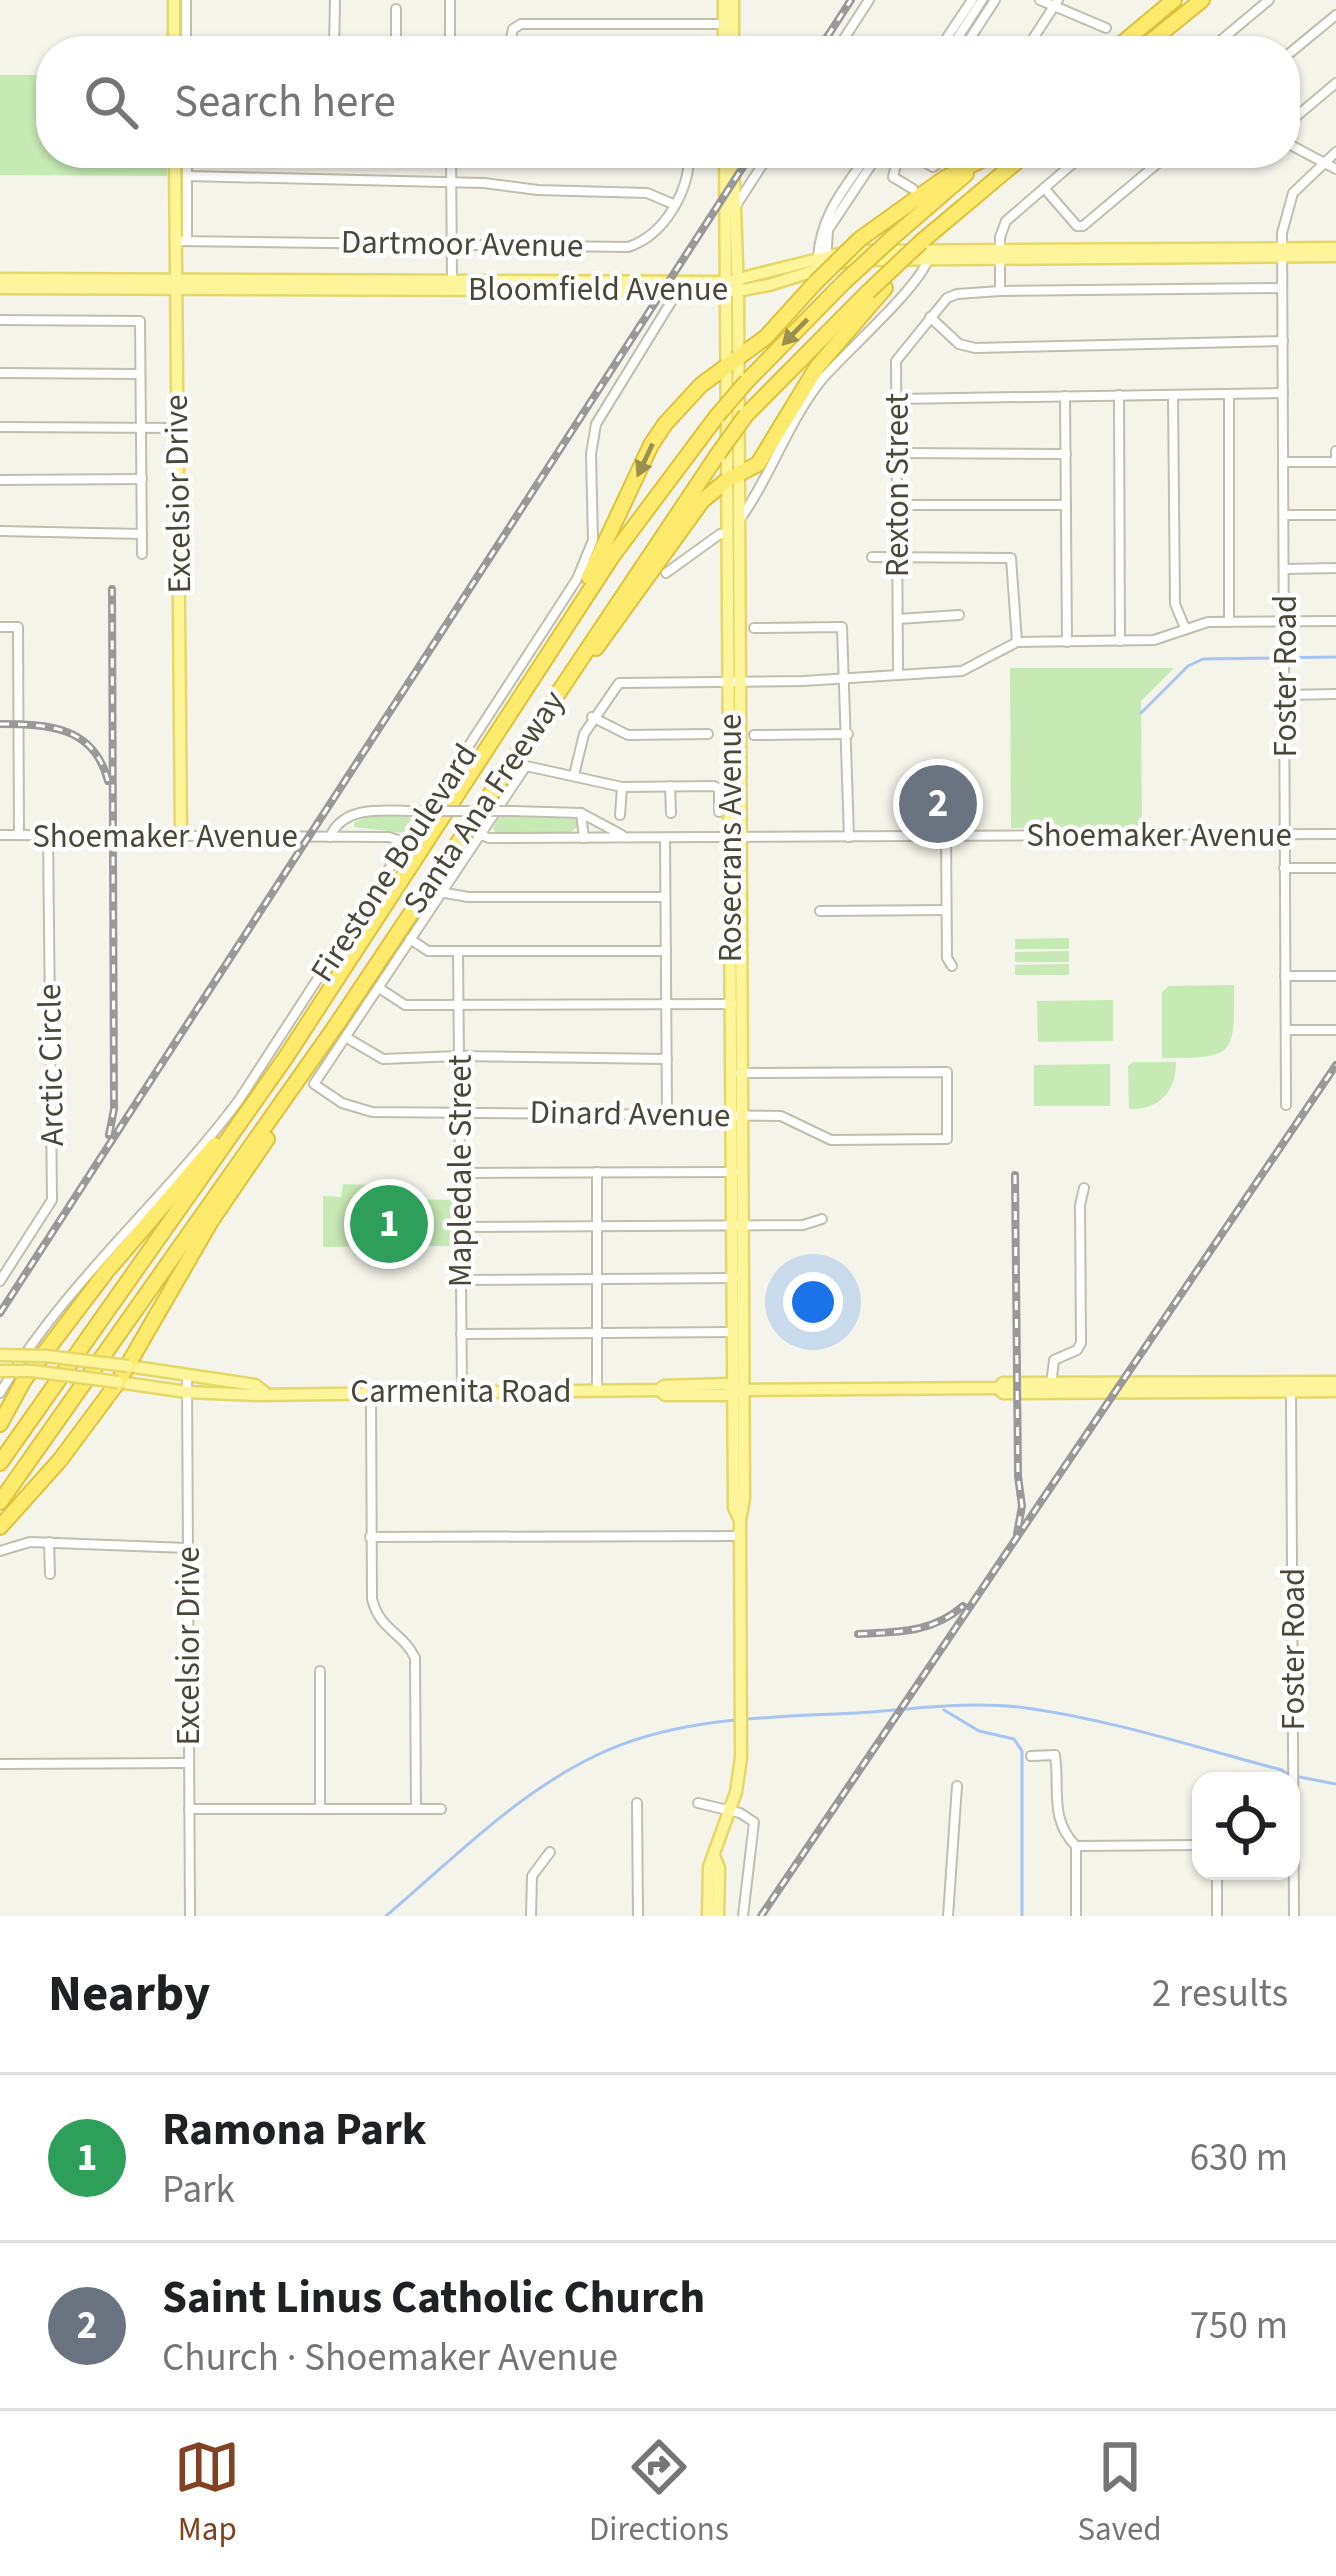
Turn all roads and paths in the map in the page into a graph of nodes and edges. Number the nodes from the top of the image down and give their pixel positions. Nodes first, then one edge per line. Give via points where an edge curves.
1 (174, 0) edge
2 (186, 0) edge
3 (335, 0) edge
4 (450, 0) edge
5 (724, 0) edge
6 (733, 0) edge
7 (869, 0) edge
8 (972, 0) edge
9 (982, 0) edge
10 (994, 0) edge
11 (1040, 0) edge
12 (1174, 0) edge
13 (1202, 0) edge
14 (1213, 0) edge
15 (1269, 0) edge
16 (1056, 4) edge
17 (396, 9) dead end
18 (1336, 15) edge
19 (729, 24) junction
20 (1106, 28) dead end
21 (180, 36) edge
22 (183, 36) edge
23 (334, 36) edge
24 (396, 36) edge
25 (450, 36) edge
26 (511, 36) edge
27 (729, 36) edge
28 (846, 36) edge
29 (961, 36) edge
30 (962, 36) edge
31 (963, 36) edge
32 (1036, 36) edge
33 (1131, 36) edge
34 (1158, 36) edge
35 (1169, 36) edge
36 (1226, 36) edge
37 (1300, 45) edge
38 (1336, 83) edge
39 (1300, 113) edge
40 (1300, 151) edge
41 (1336, 152) edge
42 (1322, 164) junction
43 (176, 168) edge
44 (187, 168) edge
45 (452, 168) edge
46 (687, 168) edge
47 (729, 168) edge
48 (759, 168) edge
49 (859, 168) edge
50 (868, 168) edge
51 (895, 168) edge
52 (964, 168) edge
53 (973, 168) edge
54 (1001, 168) edge
55 (1009, 168) edge
56 (1067, 168) edge
57 (1151, 168) edge
58 (1336, 169) edge
59 (187, 176) junction
60 (452, 183) junction
61 (1044, 188) junction
62 (913, 189) dead end
63 (673, 204) junction
64 (729, 208) junction
65 (181, 241) junction
66 (452, 244) junction
67 (923, 248) junction
68 (1282, 252) junction
69 (1336, 252) edge
70 (999, 254) junction
71 (820, 266) junction
72 (0, 284) edge
73 (176, 284) junction
74 (451, 286) junction
75 (680, 286) junction
76 (732, 286) junction
77 (1282, 288) junction
78 (1000, 291) junction
79 (930, 317) junction
80 (0, 320) edge
81 (1282, 341) junction
82 (732, 364) junction
83 (0, 374) edge
84 (140, 374) junction
85 (1283, 393) junction
86 (1228, 394) junction
87 (1119, 395) junction
88 (1173, 395) junction
89 (1066, 396) junction
90 (896, 399) junction
91 (0, 427) edge
92 (142, 428) junction
93 (177, 428) junction
94 (1336, 451) edge
95 (896, 453) junction
96 (1066, 454) junction
97 (1284, 462) junction
98 (1336, 462) edge
99 (733, 477) junction
100 (0, 479) edge
101 (142, 479) junction
102 (897, 505) junction
103 (1066, 505) junction
104 (644, 511) junction
105 (1336, 514) edge
106 (1284, 515) junction
107 (670, 522) junction
108 (737, 523) junction
109 (0, 532) edge
110 (142, 534) junction
111 (727, 534) junction
112 (142, 554) dead end
113 (872, 557) dead end
114 (897, 558) junction
115 (1336, 568) edge
116 (1284, 569) junction
117 (666, 573) dead end
118 (733, 588) junction
119 (958, 615) dead end
120 (898, 619) junction
121 (1285, 621) junction
122 (1336, 621) edge
123 (1229, 622) junction
124 (0, 627) edge
125 (754, 628) dead end
126 (1185, 628) junction
127 (1120, 641) junction
128 (1017, 642) junction
129 (1067, 642) junction
130 (898, 672) junction
131 (567, 677) junction
132 (847, 678) junction
133 (734, 683) junction
134 (1286, 694) junction
135 (1336, 694) edge
136 (517, 701) junction
137 (592, 717) junction
138 (708, 734) dead end
139 (848, 734) junction
140 (754, 735) dead end
141 (574, 775) junction
142 (670, 786) junction
143 (622, 787) junction
144 (719, 812) dead end
145 (581, 813) junction
146 (670, 813) dead end
147 (620, 814) dead end
148 (342, 822) junction
149 (1336, 833) edge
150 (480, 834) junction
151 (1286, 834) junction
152 (0, 835) edge
153 (20, 835) junction
154 (48, 835) junction
155 (181, 835) junction
156 (946, 836) junction
157 (330, 837) junction
158 (342, 837) junction
159 (849, 837) junction
160 (584, 838) junction
161 (629, 838) junction
162 (665, 838) junction
163 (734, 838) junction
164 (406, 843) junction
165 (1284, 868) junction
166 (1336, 868) edge
167 (440, 892) junction
168 (665, 897) junction
169 (946, 910) junction
170 (820, 911) dead end
171 (410, 939) junction
172 (458, 951) junction
173 (666, 951) junction
174 (952, 966) dead end
175 (1285, 976) junction
176 (1336, 976) edge
177 (380, 988) junction
178 (666, 1004) junction
179 (735, 1004) junction
180 (459, 1005) junction
181 (1286, 1030) junction
182 (1336, 1030) edge
183 (340, 1032) junction
184 (459, 1056) junction
185 (286, 1057) junction
186 (667, 1059) junction
187 (736, 1072) junction
188 (314, 1084) joint
189 (1286, 1105) dead end
190 (460, 1112) junction
191 (667, 1114) junction
192 (736, 1116) junction
193 (597, 1172) junction
194 (736, 1172) junction
195 (460, 1173) junction
196 (1084, 1188) dead end
197 (822, 1219) dead end
198 (737, 1225) junction
199 (598, 1226) junction
200 (460, 1227) junction
201 (737, 1278) junction
202 (598, 1279) junction
203 (461, 1280) junction
204 (0, 1281) edge
205 (733, 1332) junction
206 (599, 1333) junction
207 (461, 1334) junction
208 (0, 1355) edge
209 (46, 1356) junction
210 (128, 1366) junction
211 (32, 1371) junction
212 (0, 1372) edge
213 (187, 1377) junction
214 (118, 1382) junction
215 (1336, 1382) edge
216 (1291, 1387) junction
217 (1051, 1388) junction
218 (597, 1390) junction
219 (738, 1390) junction
220 (462, 1391) junction
221 (1336, 1391) edge
222 (187, 1392) junction
223 (264, 1392) junction
224 (370, 1392) junction
225 (0, 1393) edge
226 (0, 1424) edge
227 (0, 1463) edge
228 (0, 1476) edge
229 (0, 1491) edge
230 (0, 1502) edge
231 (0, 1527) edge
232 (740, 1536) junction
233 (370, 1537) junction
234 (50, 1542) junction
235 (187, 1548) junction
236 (0, 1551) edge
237 (50, 1574) dead end
238 (320, 1671) dead end
239 (1031, 1756) dead end
240 (188, 1763) junction
241 (0, 1764) edge
242 (1293, 1772) edge
243 (957, 1786) dead end
244 (637, 1803) dead end
245 (698, 1803) dead end
246 (320, 1809) junction
247 (416, 1809) junction
248 (441, 1809) dead end
249 (189, 1810) junction
250 (730, 1810) junction
251 (1192, 1845) edge
252 (1076, 1846) junction
253 (550, 1852) dead end
254 (715, 1858) junction
255 (1217, 1880) edge
256 (1294, 1880) edge
257 (718, 1911) edge
258 (190, 1916) edge
259 (531, 1916) edge
260 (638, 1916) edge
261 (708, 1916) edge
262 (743, 1916) edge
263 (948, 1916) edge
264 (1076, 1916) edge
265 (1217, 1916) edge
266 (1294, 1916) edge

1 - 21 main road
2 - 22 street
3 - 23 street
4 - 25 street
5 - 19 main road
6 - 19 main road
7 - 28 street
8 - 29 street
9 - 30 street
10 - 31 street
11 - 16 street
12 - 33 highway
13 - 34 highway
14 - 35 highway
15 - 36 street
16 - 20 street
16 - 32 street
17 - 24 street
18 - 37 street
19 - 26 street via 521,24
19 - 27 main road
38 - 39 street
40 - 42 street
41 - 42 street, Foster Road
42 - 58 street
42 - 68 street, Foster Road via 1286,206
43 - 65 main road, Excelsior Drive
44 - 59 street, Excelsior Drive
45 - 60 street
46 - 63 street, Dartmoor Avenue
47 - 64 main road, Rosecrans Avenue
48 - 64 street
49 - 71 street via 825,219
50 - 71 street via 828,230
51 - 62 street via 893,177
52 - 71 highway, bridge
53 -> 104 highway, Santa Ana Freeway, bridge via 747,381
54 - 67 highway
55 - 67 highway, Santa Ana Freeway
56 - 61 street
57 - 61 street via 1083,226
59 - 60 street
59 - 65 street, Excelsior Drive
60 - 63 street via 647,193
60 - 66 street
61 - 70 street via 1006,221
63 - 66 street, Dartmoor Avenue via 655,234 628,247
64 - 76 main road, Rosecrans Avenue
65 - 66 street, Dartmoor Avenue
65 - 73 main road, Excelsior Drive
66 - 74 street
67 - 70 main road, Bloomfield Avenue
67 - 71 main road, Bloomfield Avenue
67 - 99 highway, bridge via 817,367 758,464
67 - 107 highway, Santa Ana Freeway, bridge via 866,289 746,416
67 - 108 street via 918,280 812,392
68 - 69 main road, Bloomfield Avenue
68 - 70 main road, Bloomfield Avenue
68 - 77 street, Foster Road
70 - 78 street
71 - 76 main road, Bloomfield Avenue via 769,285
71 - 82 highway via 766,337
72 - 73 main road, Bloomfield Avenue
73 - 74 main road, Bloomfield Avenue
73 - 93 main road, Excelsior Drive
74 - 75 main road, Bloomfield Avenue
75 - 76 main road, Bloomfield Avenue
75 - 164 street, Firestone Boulevard via 596,424 595,522 583,568
76 - 82 main road, Rosecrans Avenue
77 - 78 street, Rexton Street
77 - 81 street, Foster Road
78 - 79 street, Rexton Street via 957,293
79 - 81 street via 975,348
79 - 90 street, Rexton Street via 896,361
80 - 84 street via 140,321
81 - 85 street, Foster Road
82 - 99 main road, Rosecrans Avenue
82 -> 136 highway via 690,395 651,445 589,578
83 - 84 street
84 - 92 street
85 - 86 street
85 - 97 street, Foster Road
86 - 88 street
86 - 123 street
87 - 88 street
87 - 89 street
87 - 127 street
88 - 126 street via 1175,604
89 - 90 street
89 - 96 street
90 - 95 street, Rexton Street
91 - 92 street
92 - 93 street
92 - 101 street
93 - 155 main road, Excelsior Drive
94 - 98 street
95 - 96 street
95 - 102 street, Rexton Street
96 - 103 street
97 - 98 street
97 - 106 street, Foster Road
99 - 108 main road, Rosecrans Avenue
99 - 111 main road, Rosecrans Avenue
99 - 131 highway via 702,501
100 - 101 street
101 - 110 street
102 - 103 street
102 - 114 street, Rexton Street
103 - 129 street
104 - 136 highway, Santa Ana Freeway
104 - 228 highway via 328,1010
105 - 106 street
106 - 116 street, Foster Road
107 - 131 highway, Santa Ana Freeway
107 - 229 highway via 639,554 329,1024
108 - 118 main road, Rosecrans Avenue
109 - 110 street
110 - 112 street
111 - 117 street
111 - 118 main road, Rosecrans Avenue
113 - 114 street
114 - 120 street, Rexton Street
114 - 128 street via 1011,558
115 - 116 street
116 - 121 street, Foster Road
118 - 133 main road, Rosecrans Avenue
119 - 120 street
120 - 130 street, Rexton Street
121 - 122 street
121 - 123 street
121 - 134 street, Foster Road
123 - 126 street
124 - 153 street via 18,627
125 - 132 street via 842,626
126 - 127 street
127 - 129 street
128 - 129 street
128 - 130 street via 970,669
130 - 132 street
131 - 183 highway, Santa Ana Freeway
132 - 133 street
132 - 139 street
133 - 137 street via 619,683
133 - 163 main road, Rosecrans Avenue
134 - 135 street
134 - 151 street, Foster Road
136 - 185 highway, Santa Ana Freeway
137 - 138 street via 622,734
137 - 141 street
139 - 140 street
139 - 159 street
141 - 143 street
141 - 150 street, Firestone Boulevard via 522,769
142 - 143 street
142 - 144 street via 718,787
142 - 146 street
143 - 147 street
145 - 148 street, Shoemaker Avenue, bridge via 363,812
145 - 160 street
145 - 161 street
148 - 157 street, Shoemaker Avenue
148 - 158 street, Shoemaker Avenue
149 - 151 street, Shoemaker Avenue
150 - 160 street, Shoemaker Avenue
150 - 167 street, Firestone Boulevard
151 - 156 street, Shoemaker Avenue
151 - 165 street, Foster Road
152 - 153 street, Shoemaker Avenue
153 - 154 street, Shoemaker Avenue
154 - 155 street, Shoemaker Avenue
154 - 204 street, Arctic Circle via 52,1200
155 - 157 street, Shoemaker Avenue
156 - 159 street, Shoemaker Avenue
156 - 169 street
157 - 158 street, Shoemaker Avenue
158 - 164 street, Shoemaker Avenue
159 - 163 street, Shoemaker Avenue
160 - 161 street, Shoemaker Avenue
161 - 162 street, Shoemaker Avenue
162 - 163 street, Shoemaker Avenue
162 - 168 street
163 - 179 main road, Rosecrans Avenue
164 - 225 street, Firestone Boulevard via 239,1100 57,1309
165 - 166 street
165 - 175 street, Foster Road
167 - 168 street
167 - 171 street, Firestone Boulevard
168 - 173 street
169 - 170 street
169 - 174 street
171 - 172 street via 428,950
171 - 177 street, Firestone Boulevard
172 - 173 street
172 - 180 street, Mapledale Street
173 - 178 street
175 - 176 street
175 - 181 street, Foster Road
177 - 180 street via 405,1005
177 - 183 street, Firestone Boulevard
178 - 179 street
178 - 180 street
178 - 186 street
179 - 187 main road, Rosecrans Avenue
180 - 184 street, Mapledale Street
181 - 182 street
181 - 189 street, Foster Road
183 - 184 street via 383,1059
183 - 188 street, Firestone Boulevard
183 - 210 highway via 223,1203
183 - 230 highway, Santa Ana Freeway
184 - 186 street
184 - 190 street, Mapledale Street
185 - 209 highway
185 - 227 highway, Santa Ana Freeway
186 - 191 street
187 - 192 main road, Rosecrans Avenue
187 - 192 street, Dinard Avenue via 947,1072 947,1139 836,1140 785,1116
188 - 190 street, Dinard Avenue via 364,1112
190 - 191 street, Dinard Avenue
190 - 195 street, Mapledale Street
191 - 192 street, Dinard Avenue
192 - 194 main road, Rosecrans Avenue
193 - 194 street
193 - 195 street
193 - 199 street
194 - 198 main road, Rosecrans Avenue
195 - 200 street, Mapledale Street
196 - 217 street via 1081,1342 1054,1360
197 - 198 street
198 - 199 street
198 - 201 main road, Rosecrans Avenue
199 - 200 street
199 - 202 street
200 - 203 street, Mapledale Street
201 - 202 street
201 - 205 main road, Rosecrans Avenue
201 - 219 main road, Rosecrans Avenue
202 - 203 street
202 - 206 street
203 - 207 street, Mapledale Street
205 - 206 street
205 - 219 main road, Rosecrans Avenue
206 - 207 street
206 - 218 street
207 - 220 street, Mapledale Street
208 - 209 main road, Carmenita Road, bridge
209 - 210 main road, Carmenita Road, bridge
209 - 211 highway, bridge
210 - 213 main road, Carmenita Road
210 - 214 highway, bridge
211 - 212 main road, Carmenita Road, bridge
211 - 214 main road, Carmenita Road, bridge
211 - 226 highway
213 - 222 street, Excelsior Drive
213 - 223 main road, Carmenita Road
214 - 222 main road, Carmenita Road
214 - 231 highway
215 - 216 main road, Carmenita Road
216 - 217 main road, Carmenita Road
216 - 221 main road, Carmenita Road
216 - 242 street, Foster Road
217 - 219 main road, Carmenita Road
218 - 219 main road, Carmenita Road
218 - 220 main road, Carmenita Road
219 - 232 main road, Rosecrans Avenue
220 - 224 main road, Carmenita Road
222 - 223 main road, Carmenita Road
222 - 235 street, Excelsior Drive
223 - 224 main road, Carmenita Road
224 - 233 street
232 - 233 street
232 - 250 main road, Rosecrans Avenue via 740,1777
233 - 247 street via 376,1612 416,1663
234 - 235 street
234 - 236 street
234 - 237 street
235 - 240 street, Excelsior Drive
238 - 246 street
239 - 252 street via 1055,1755 1062,1832
240 - 241 street
240 - 249 street, Excelsior Drive
243 - 263 street
244 - 260 street
245 - 250 street
246 - 247 street
246 - 249 street
247 - 248 street
249 - 258 street, Excelsior Drive
250 - 254 main road, Rosecrans Avenue
250 - 262 street via 755,1824
251 - 252 street
252 - 264 street
253 - 259 street via 532,1876
254 - 257 main road, Rosecrans Avenue
254 - 261 main road, Rosecrans Avenue
255 - 265 street
256 - 266 street, Foster Road

